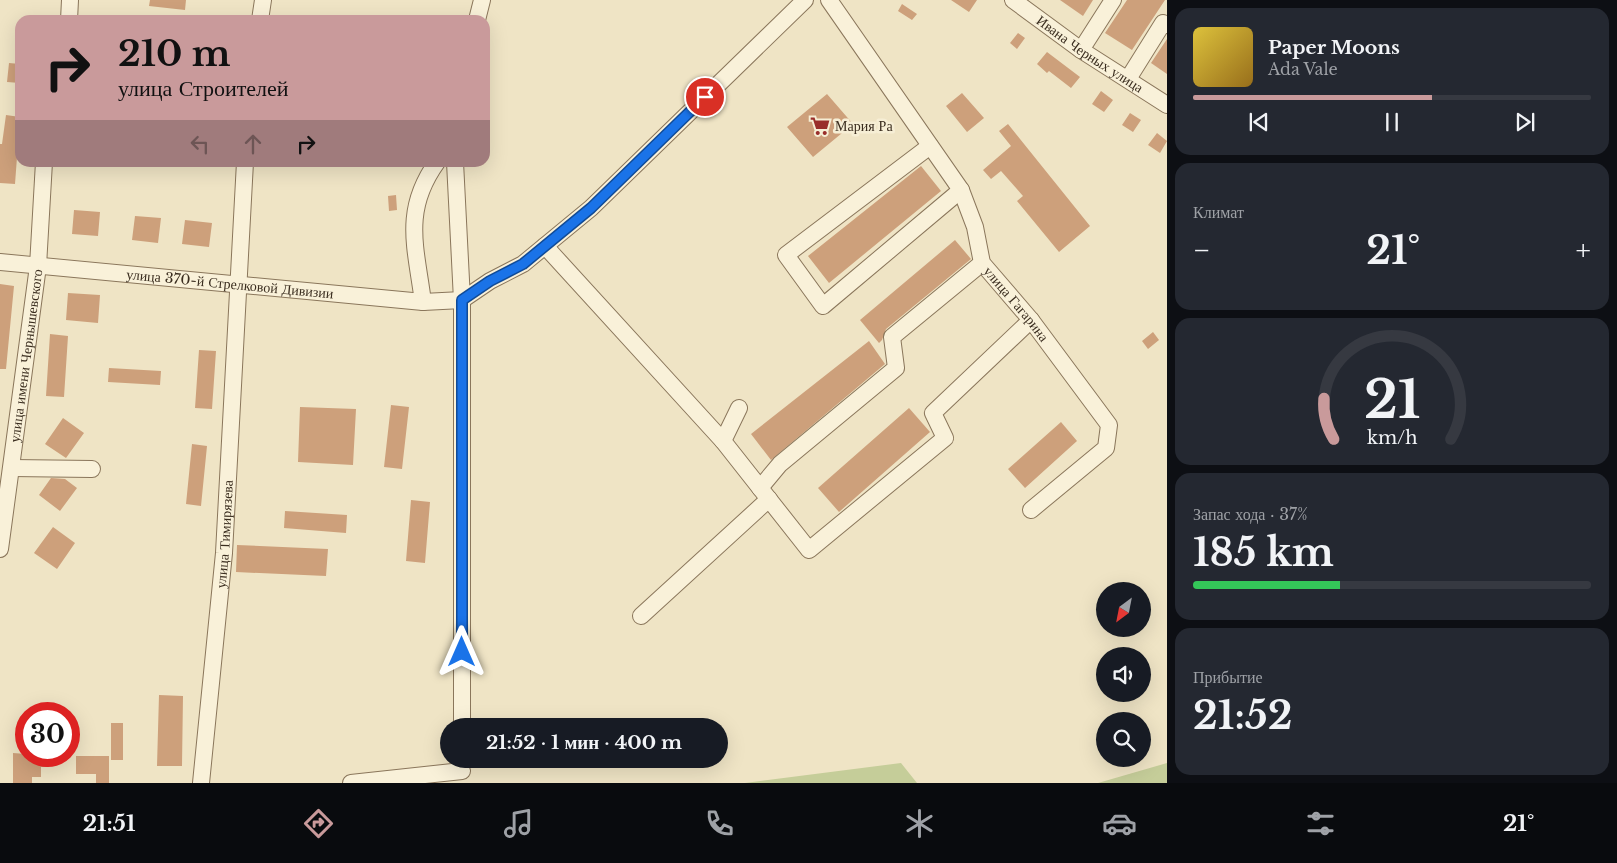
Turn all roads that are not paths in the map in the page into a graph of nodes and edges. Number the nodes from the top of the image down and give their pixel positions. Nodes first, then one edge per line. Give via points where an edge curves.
1 (70, 0) edge
2 (263, 0) edge
3 (482, 0) edge
4 (805, 0) edge
5 (829, 0) edge
6 (1013, 0) edge
7 (1113, 0) edge
8 (69, 15) edge
9 (261, 15) edge
10 (478, 15) edge
11 (1167, 25) edge
12 (1082, 50) junction
13 (1128, 79) junction
14 (1167, 105) edge
15 (930, 146) junction
16 (44, 167) edge
17 (245, 167) edge
18 (435, 167) edge
19 (455, 167) edge
20 (961, 190) junction
21 (545, 246) junction
22 (0, 262) edge
23 (982, 262) junction
24 (38, 266) junction
25 (238, 284) junction
26 (462, 300) junction
27 (423, 302) junction
28 (1031, 320) junction
29 (739, 408) dead end
30 (723, 441) junction
31 (12, 468) junction
32 (92, 469) dead end
33 (764, 494) junction
34 (1031, 510) dead end
35 (0, 549) edge
36 (641, 616) dead end
37 (462, 718) edge
38 (462, 771) edge
39 (201, 783) edge
40 (351, 783) edge

1 - 8 street
2 - 9 street
3 - 10 street
4 - 21 street via 591,208
5 - 15 street, улица Гагарина
6 - 12 street, Ивана Черных улица
7 - 12 street
11 - 13 street via 1163,23
12 - 13 street, Ивана Черных улица
13 - 14 street, Ивана Черных улица
15 - 20 street, улица Гагарина
15 - 20 street via 786,255 822,306
16 - 24 street, улица имени Чернышевского
17 - 25 street, улица Тимирязева
18 - 27 street via 417,200 412,227
19 - 26 street
20 - 23 street, улица Гагарина via 976,227
21 - 26 street via 523,264
21 - 30 street
22 - 24 street, улица 370-й Стрелковой Дивизии
23 - 28 street, улица Гагарина
23 - 33 street via 892,337 896,368 780,464
24 - 25 street, улица 370-й Стрелковой Дивизии
24 - 31 street, улица имени Чернышевского
25 - 27 street, улица 370-й Стрелковой Дивизии
25 - 39 street, улица Тимирязева via 224,553
26 - 27 street, улица 370-й Стрелковой Дивизии
26 - 37 street
28 - 33 street via 933,413 945,438 809,550
28 - 34 street, улица Гагарина via 1109,425 1106,448
29 - 30 street
30 - 33 street
31 - 32 street
31 - 35 street, улица имени Чернышевского
33 - 36 street
38 - 40 street

